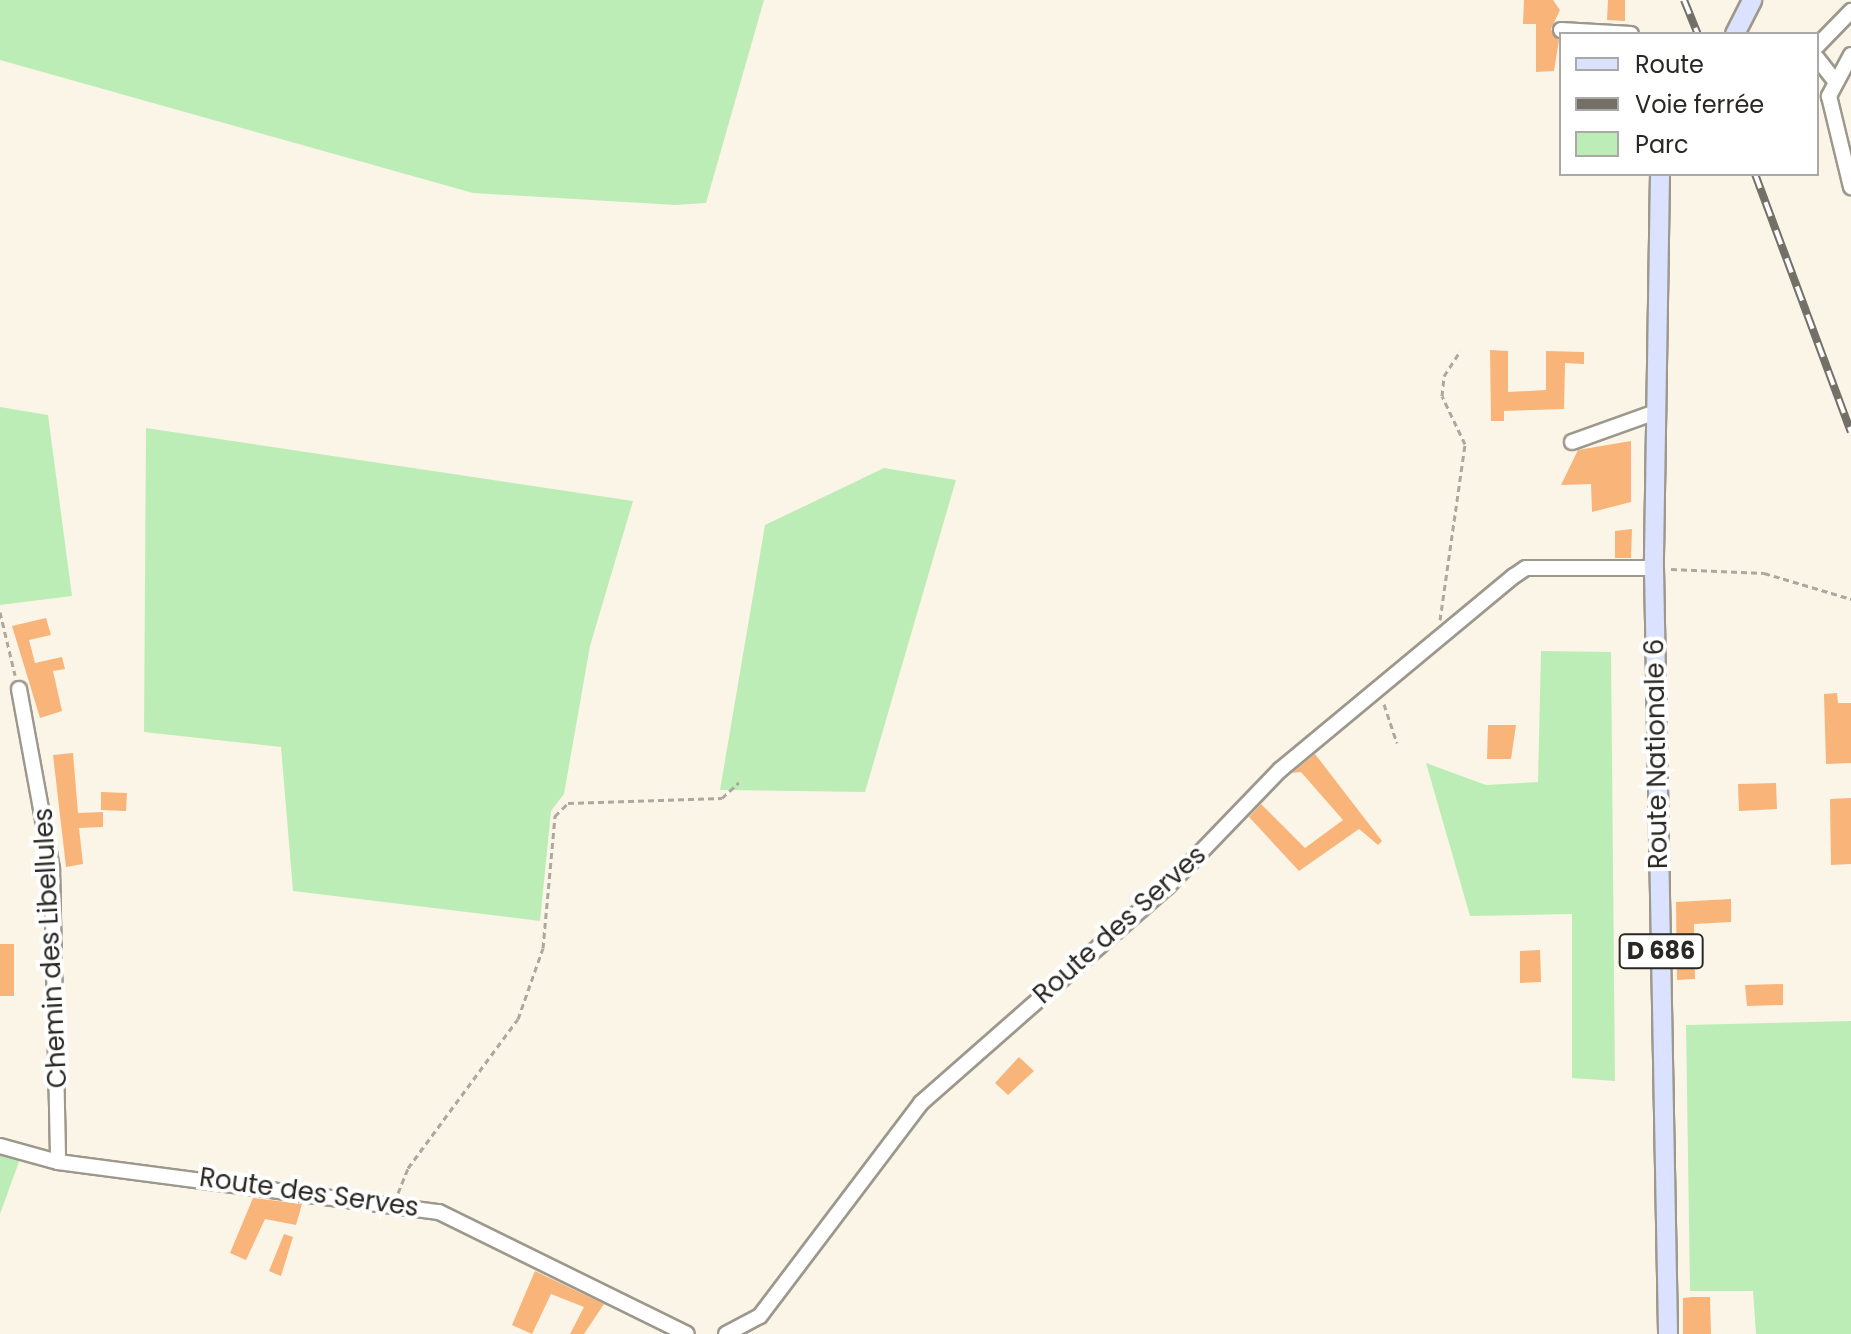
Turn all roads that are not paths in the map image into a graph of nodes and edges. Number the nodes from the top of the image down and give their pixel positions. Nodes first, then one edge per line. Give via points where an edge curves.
1 (1752, 0) edge
2 (1851, 11) edge
3 (1561, 30) dead end
4 (1596, 32) edge
5 (1736, 32) edge
6 (1819, 44) edge
7 (1851, 55) edge
8 (1819, 61) edge
9 (1835, 81) junction
10 (1660, 176) edge
11 (1851, 187) edge
12 (1653, 413) junction
13 (1572, 442) dead end
14 (1654, 568) junction
15 (19, 689) road end
16 (0, 1146) edge
17 (58, 1162) junction
18 (687, 1334) edge
19 (726, 1334) edge
20 (1668, 1334) edge

1 - 5 main road
2 - 6 street
3 - 4 street
7 - 9 street
8 - 9 street
9 - 11 street via 1829,96
10 - 12 main road, Route Nationale 6 / D 686
12 - 13 street
12 - 14 main road, Route Nationale 6 / D 686
14 - 19 street, Route des Serves via 1526,568 1378,688 1270,779 1167,887 921,1103 760,1316
14 - 20 main road, Route Nationale 6 / D 686
15 - 17 street, Chemin des Libellules via 52,869
16 - 17 street, Route des Serves
17 - 18 street, Route des Serves via 395,1200 439,1212

